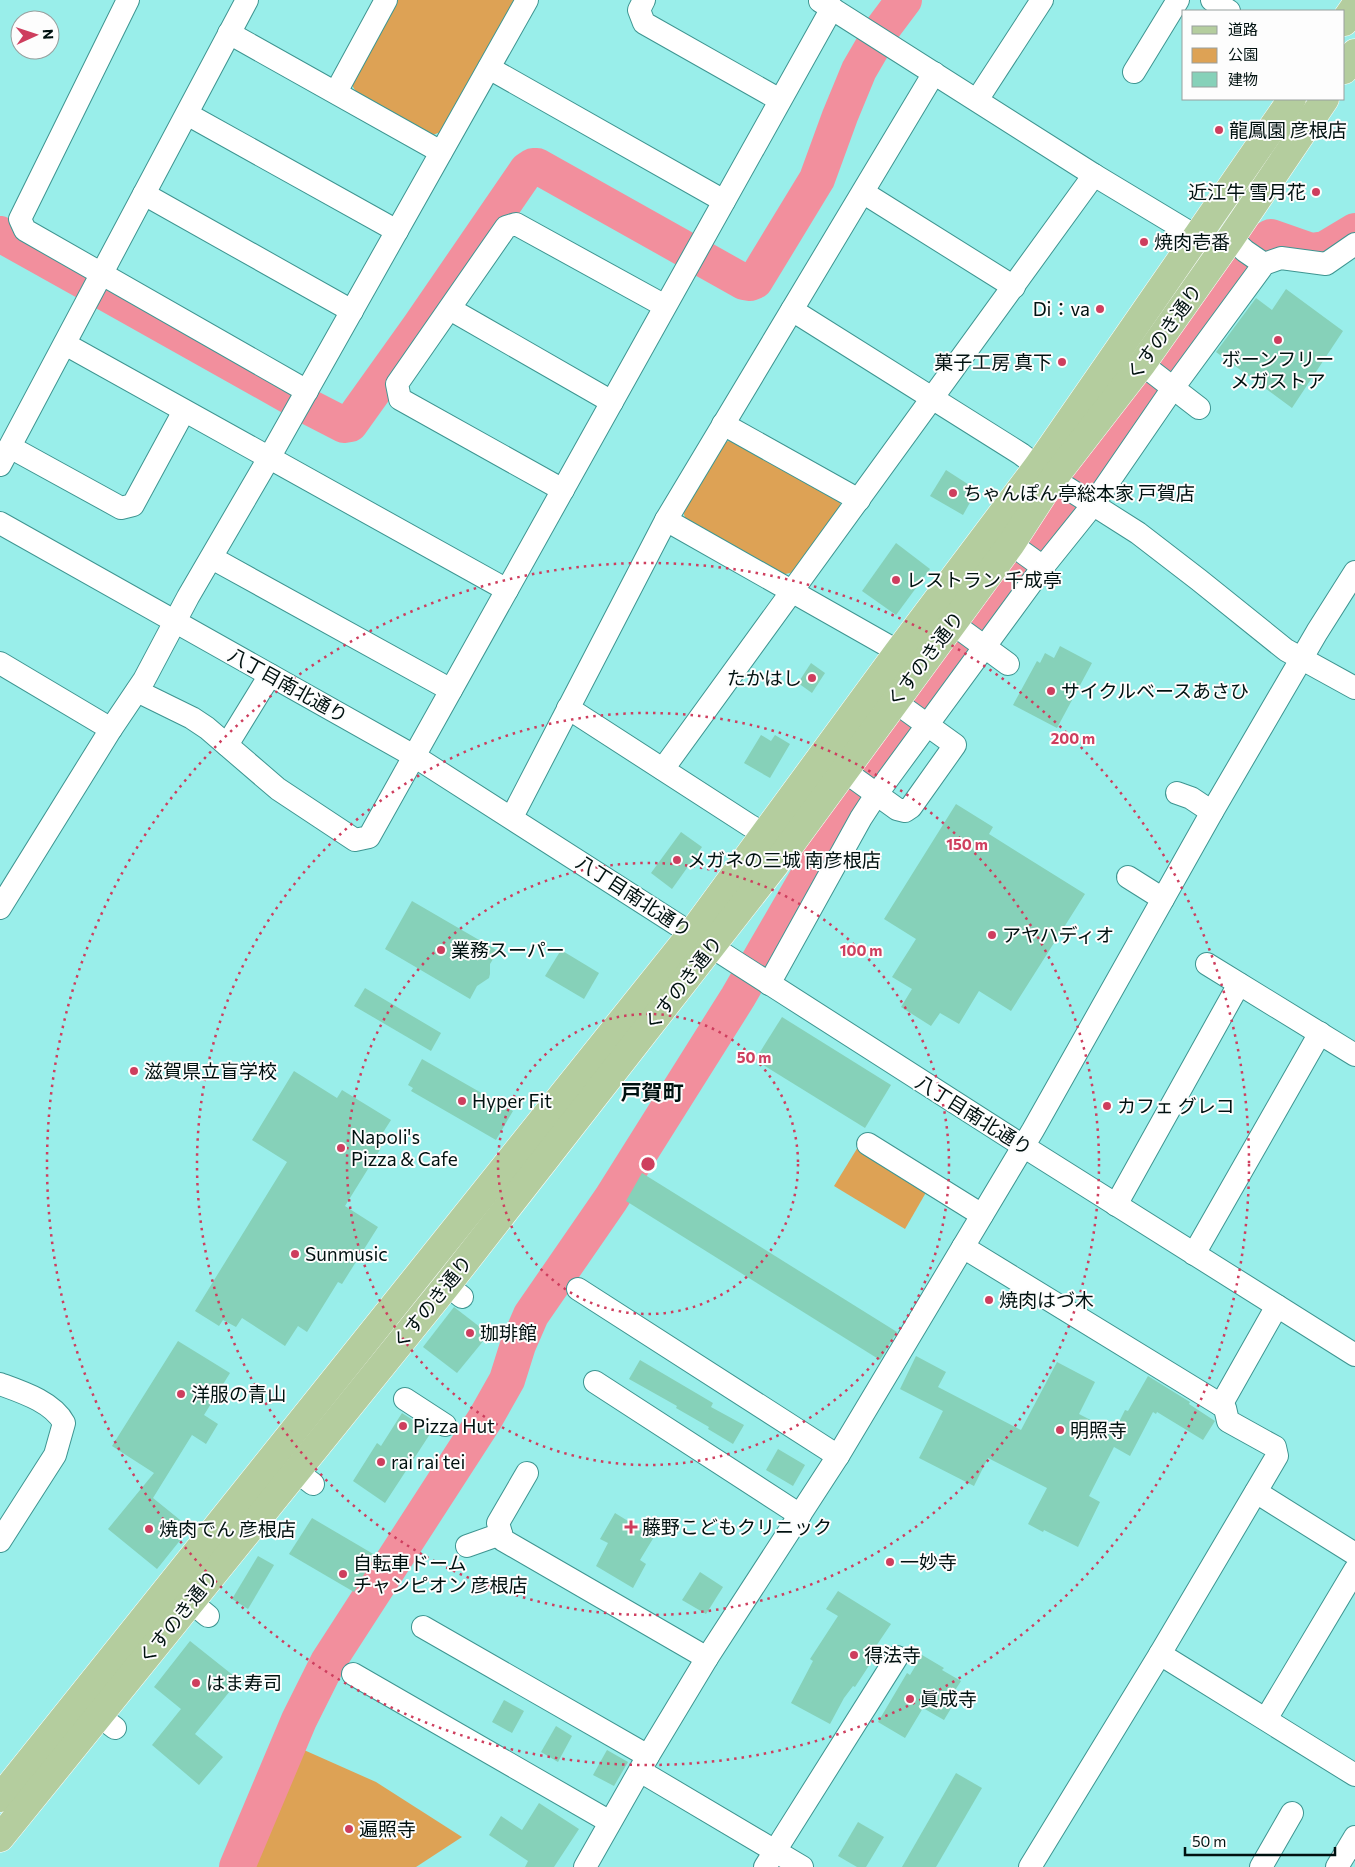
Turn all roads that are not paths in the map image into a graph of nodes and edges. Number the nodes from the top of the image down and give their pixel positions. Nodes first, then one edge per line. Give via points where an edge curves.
1 (128, 0) edge
2 (247, 0) edge
3 (386, 0) edge
4 (527, 0) edge
5 (644, 0) edge
6 (1042, 0) edge
7 (1178, 0) edge
8 (1212, 0) edge
9 (825, 4) edge
10 (1355, 6) edge
11 (1227, 10) edge
12 (1345, 21) edge
13 (229, 33) junction
14 (1355, 53) edge
15 (489, 68) junction
16 (1345, 68) edge
17 (1134, 72) dead end
18 (934, 73) junction
19 (336, 92) junction
20 (780, 100) junction
21 (977, 100) junction
22 (1291, 100) edge
23 (1324, 100) edge
24 (186, 114) junction
25 (441, 152) junction
26 (1094, 175) junction
27 (864, 193) junction
28 (144, 194) junction
29 (724, 200) junction
30 (397, 231) junction
31 (1197, 237) junction
32 (1355, 244) edge
33 (1245, 255) junction
34 (101, 274) junction
35 (1014, 287) junction
36 (666, 306) junction
37 (450, 309) junction
38 (792, 310) junction
39 (352, 311) junction
40 (65, 344) junction
41 (1160, 378) junction
42 (307, 391) junction
43 (934, 398) junction
44 (612, 402) junction
45 (1200, 408) dead end
46 (184, 411) junction
47 (724, 424) junction
48 (5, 456) edge
49 (269, 458) junction
50 (1067, 488) junction
51 (563, 490) junction
52 (859, 500) junction
53 (666, 520) junction
54 (0, 523) edge
55 (1029, 557) junction
56 (212, 558) junction
57 (1355, 572) edge
58 (507, 590) junction
59 (793, 592) junction
60 (176, 622) junction
61 (970, 636) junction
62 (898, 652) junction
63 (1302, 660) junction
64 (0, 663) edge
65 (1008, 664) dead end
66 (921, 665) junction
67 (270, 675) junction
68 (1355, 688) edge
69 (450, 690) junction
70 (137, 691) junction
71 (568, 708) junction
72 (913, 715) junction
73 (111, 729) junction
74 (227, 745) junction
75 (414, 756) junction
76 (663, 769) junction
77 (862, 784) junction
78 (1177, 793) dead end
79 (1212, 812) junction
80 (512, 817) junction
81 (764, 833) junction
82 (788, 848) junction
83 (1128, 877) dead end
84 (1164, 898) junction
85 (0, 908) edge
86 (702, 940) junction
87 (1207, 964) dead end
88 (758, 977) junction
89 (1239, 984) junction
90 (1320, 1033) junction
91 (1355, 1055) edge
92 (868, 1144) dead end
93 (1023, 1146) junction
94 (1116, 1205) junction
95 (982, 1215) junction
96 (963, 1247) junction
97 (1194, 1254) junction
98 (578, 1289) dead end
99 (1277, 1306) junction
100 (1355, 1355) edge
101 (595, 1382) dead end
102 (0, 1384) edge
103 (405, 1399) dead end
104 (1221, 1405) junction
105 (445, 1426) dead end
106 (838, 1456) junction
107 (527, 1473) dead end
108 (1256, 1492) junction
109 (800, 1515) junction
110 (501, 1534) junction
111 (0, 1541) edge
112 (467, 1546) dead end
113 (1355, 1554) edge
114 (1355, 1570) edge
115 (423, 1627) dead end
116 (1160, 1654) junction
117 (897, 1656) dead end
118 (707, 1658) junction
119 (353, 1674) dead end
120 (1266, 1719) junction
121 (644, 1763) junction
122 (1355, 1774) edge
123 (0, 1798) edge
124 (1292, 1813) dead end
125 (610, 1822) junction
126 (1355, 1837) edge
127 (0, 1838) edge
128 (770, 1859) edge
129 (585, 1867) edge
130 (802, 1867) edge
131 (1030, 1867) edge
132 (1262, 1867) edge
133 (1337, 1867) edge

1 - 34 street via 20,218 25,230
2 - 13 street
3 - 19 street
4 - 15 street
5 - 20 street via 639,10 644,23
6 - 21 street
7 - 17 street
8 - 11 street
9 - 18 street
9 - 20 street
10 - 12 main road
13 - 19 street
13 - 24 street
14 - 16 main road
15 - 25 street
15 - 29 street
18 - 21 street
18 - 27 street
19 - 25 street
20 - 29 street
21 - 26 street
22 - 31 main road, くすのき通り
23 - 33 main road, くすのき通り
24 - 28 street
24 - 30 street
25 - 30 street
26 - 31 street
26 - 35 street
27 - 35 street
27 - 38 street
28 - 34 street
28 - 39 street
29 - 36 street
30 - 39 street
31 - 33 street
31 - 50 main road, くすのき通り
32 - 33 street via 1326,264
33 - 41 main road, くすのき通り
33 - 41 street
34 - 40 street
34 - 42 street
35 - 43 street
36 - 37 street via 516,224 506,227
36 - 44 street
37 - 44 street
37 - 51 street via 397,384 400,399
38 - 43 street
38 - 47 street
39 - 42 street
40 - 46 street
40 - 48 street
41 - 45 street
41 - 50 main road, くすのき通り
41 - 50 street
42 - 49 street
43 - 50 street
43 - 52 street
44 - 51 street
46 - 48 street via 133,506 121,508
46 - 49 street
47 - 52 street
47 - 53 street
49 - 56 street
49 - 58 street
50 - 55 main road, くすのき通り
50 - 55 street
50 - 62 main road, くすのき通り
50 - 63 street via 1138,533
51 - 58 street
52 - 59 street
53 - 59 street
53 - 71 street
54 - 60 street, 八丁目南北通り
55 - 61 main road, くすのき通り
55 - 61 street
56 - 60 street
56 - 69 street
57 - 63 street
58 - 69 street
59 - 62 street
59 - 76 street
60 - 67 street, 八丁目南北通り
60 - 70 street
61 - 65 street
61 - 66 main road, くすのき通り
61 - 72 street
62 - 66 street
62 - 81 main road, くすのき通り
63 - 68 street
63 - 79 street
64 - 73 street
66 - 72 main road, くすのき通り
67 - 74 street
67 - 75 street, 八丁目南北通り
69 - 75 street
70 - 73 street
70 - 74 street via 192,718
71 - 76 street
71 - 80 street
72 - 77 main road, くすのき通り
72 - 77 street
72 - 77 street via 955,745 911,807 905,811 897,810
73 - 85 street
74 - 75 street via 278,788 356,840 369,837
75 - 80 street, 八丁目南北通り
76 - 81 street
77 - 82 main road, くすのき通り
77 - 88 street via 861,818
78 - 79 street
79 - 84 street
80 - 86 street, 八丁目南北通り
81 - 82 street
81 - 86 main road, くすのき通り
82 - 86 main road, くすのき通り
83 - 84 street
84 - 93 street
86 - 88 street, 八丁目南北通り
86 - 123 main road, くすのき通り
86 - 127 main road, くすのき通り via 454,1291 200,1609 107,1721
87 - 89 street
88 - 93 street, 八丁目南北通り
89 - 90 street
89 - 94 street
90 - 91 street
90 - 97 street
92 - 95 street
93 - 94 street, 八丁目南北通り
93 - 95 street
94 - 97 street, 八丁目南北通り
95 - 96 street
96 - 104 street
96 - 106 street
97 - 99 street, 八丁目南北通り
98 - 106 street
99 - 100 street, 八丁目南北通り
99 - 104 street
101 - 109 street
102 - 111 street via 29,1395 60,1414 64,1423 55,1456
103 - 105 street
104 - 108 street via 1228,1421 1275,1448 1277,1456
106 - 109 street
107 - 110 street via 498,1524
108 - 113 street
108 - 116 street
109 - 118 street via 766,1558
110 - 112 street
110 - 118 street via 503,1540 658,1626
114 - 120 street
115 - 121 street
116 - 120 street
116 - 131 street
117 - 128 street
118 - 121 street
119 - 125 street
120 - 122 street
121 - 125 street
121 - 128 street
124 - 132 street
125 - 129 street
126 - 133 street
128 - 130 street

